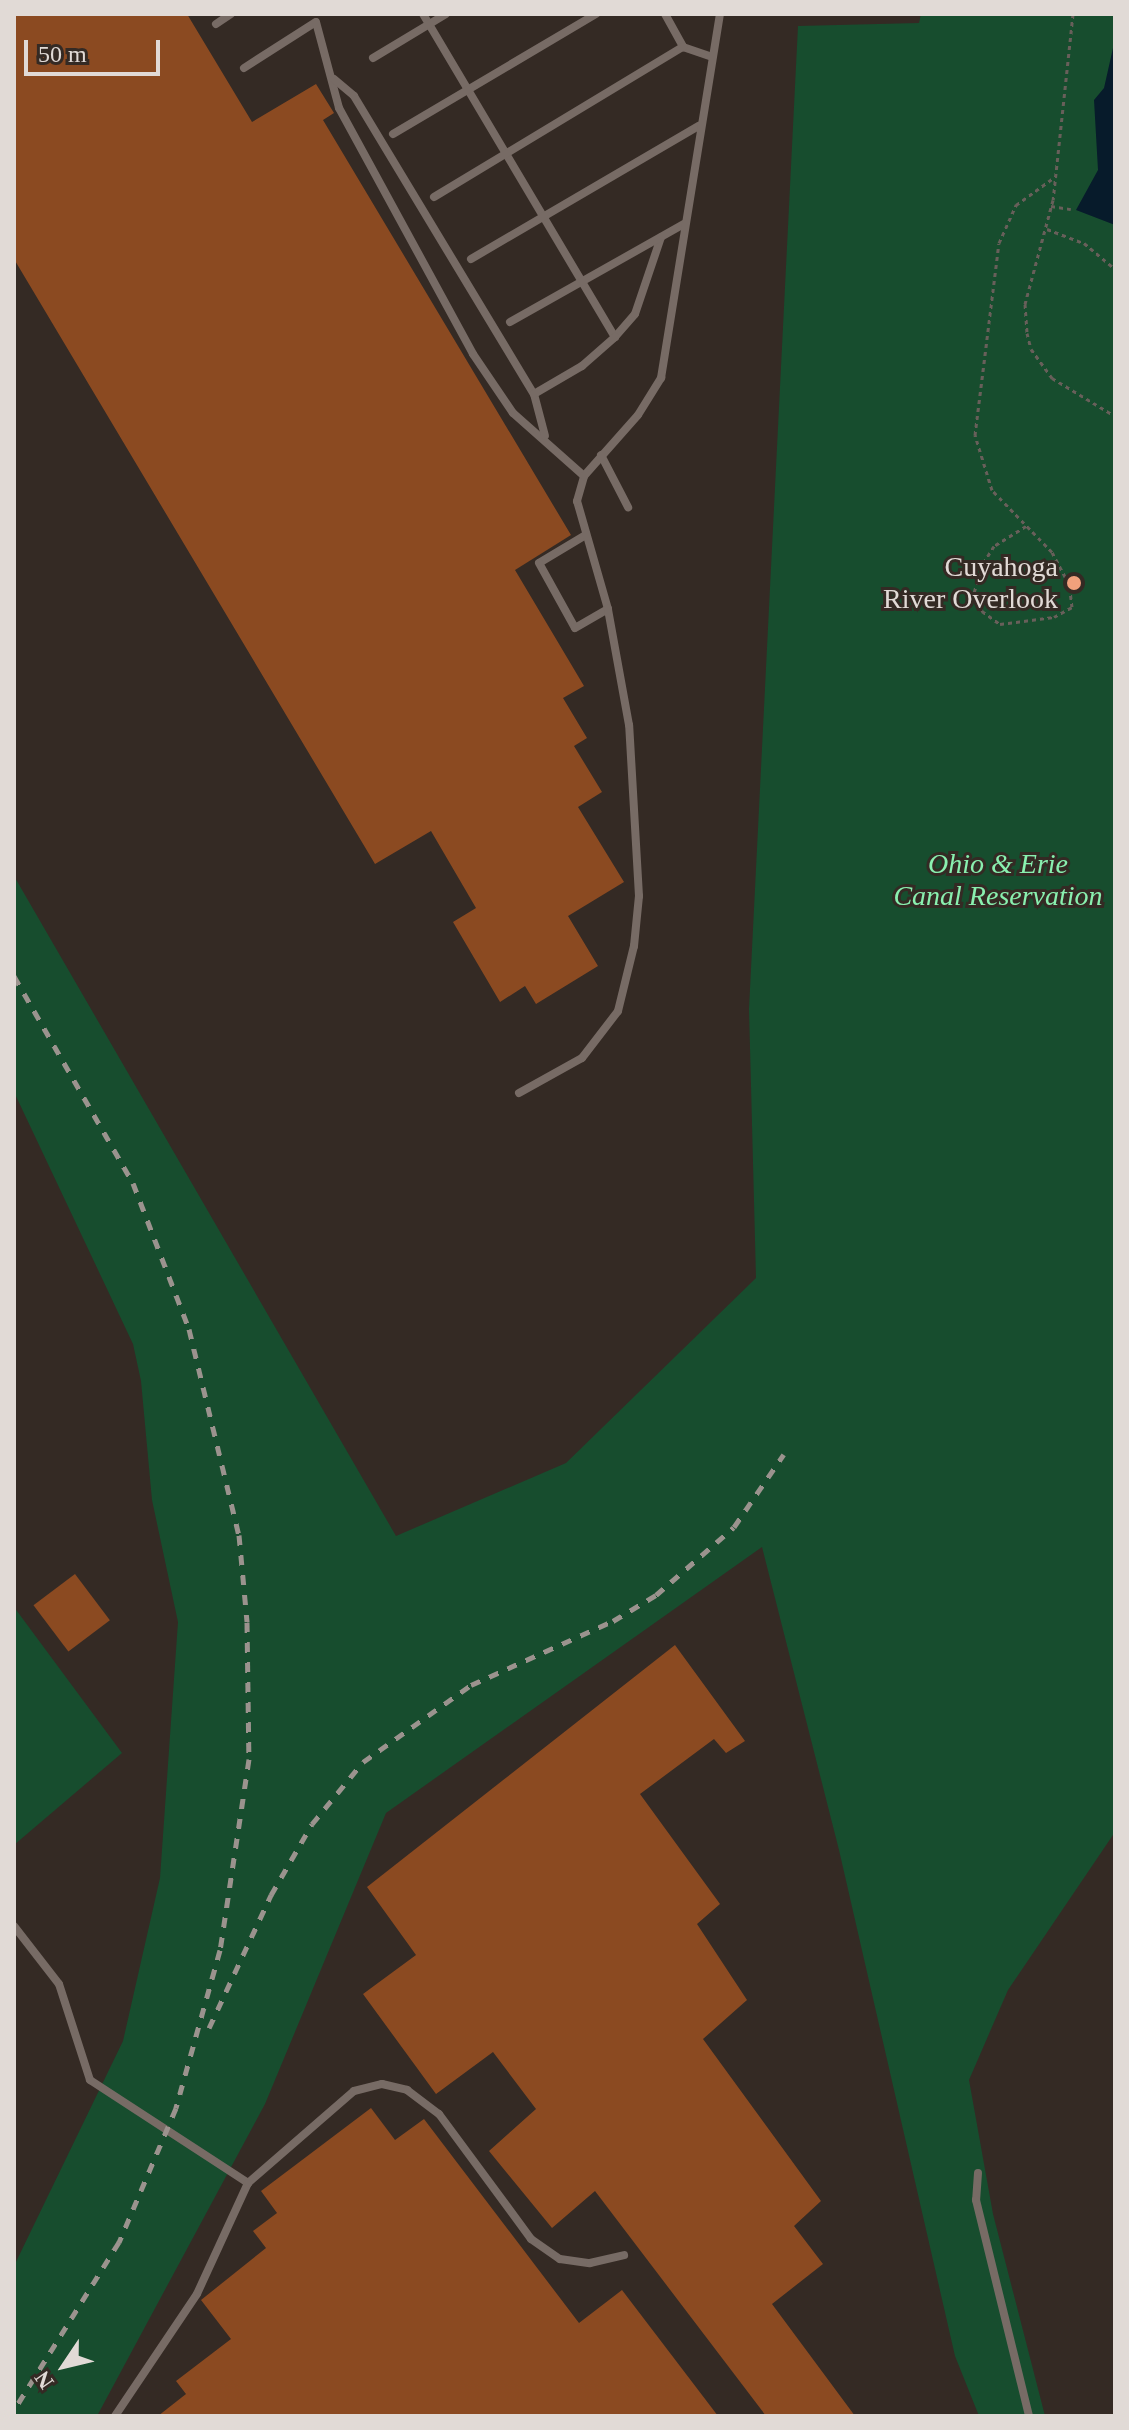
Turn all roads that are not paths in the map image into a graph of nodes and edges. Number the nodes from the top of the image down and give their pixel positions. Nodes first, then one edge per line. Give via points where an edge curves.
1 (231, 14) edge
2 (423, 14) edge
3 (446, 14) edge
4 (596, 14) edge
5 (665, 14) edge
6 (720, 14) edge
7 (216, 24) dead end
8 (429, 24) junction
9 (683, 47) junction
10 (712, 57) junction
11 (373, 58) dead end
12 (244, 68) dead end
13 (333, 79) junction
14 (469, 90) junction
15 (699, 126) junction
16 (393, 134) dead end
17 (507, 151) junction
18 (434, 197) dead end
19 (544, 216) junction
20 (684, 224) junction
21 (661, 237) junction
22 (471, 259) dead end
23 (584, 280) junction
24 (510, 322) dead end
25 (615, 337) junction
26 (534, 394) junction
27 (545, 437) junction
28 (601, 455) junction
29 (584, 476) junction
30 (628, 507) dead end
31 (584, 536) junction
32 (608, 609) junction
33 (519, 1093) dead end
34 (14, 1926) edge
35 (978, 2173) dead end
36 (248, 2183) junction
37 (624, 2255) dead end
38 (115, 2416) edge
39 (1029, 2416) edge

1 - 7 lane
2 - 8 lane
3 - 8 lane
4 - 14 lane
5 - 9 lane
6 - 10 lane
8 - 11 lane
8 - 14 lane
9 - 10 lane
9 - 17 lane
10 - 15 lane
12 - 13 lane via 316,22
13 - 26 lane via 354,96
13 - 27 lane via 339,108 370,173 473,354 513,413
14 - 16 lane
14 - 17 lane
15 - 19 lane
15 - 20 lane
17 - 18 lane
17 - 19 lane
19 - 22 lane
19 - 23 lane
20 - 21 lane
20 - 28 lane via 661,378 638,415
21 - 23 lane
21 - 25 lane via 635,314
23 - 24 lane
23 - 25 lane
25 - 26 lane via 582,366
26 - 27 lane
27 - 29 lane
28 - 29 lane
28 - 30 lane
29 - 31 lane via 577,501
31 - 32 lane
31 - 32 lane via 539,563 575,628
32 - 33 lane via 629,725 639,896 634,946 618,1011 582,1058
34 - 36 lane via 59,1984 90,2080
35 - 39 lane via 976,2200
36 - 37 lane via 354,2091 382,2084 407,2090 439,2114 531,2239 560,2259 590,2263
36 - 38 lane via 197,2294

